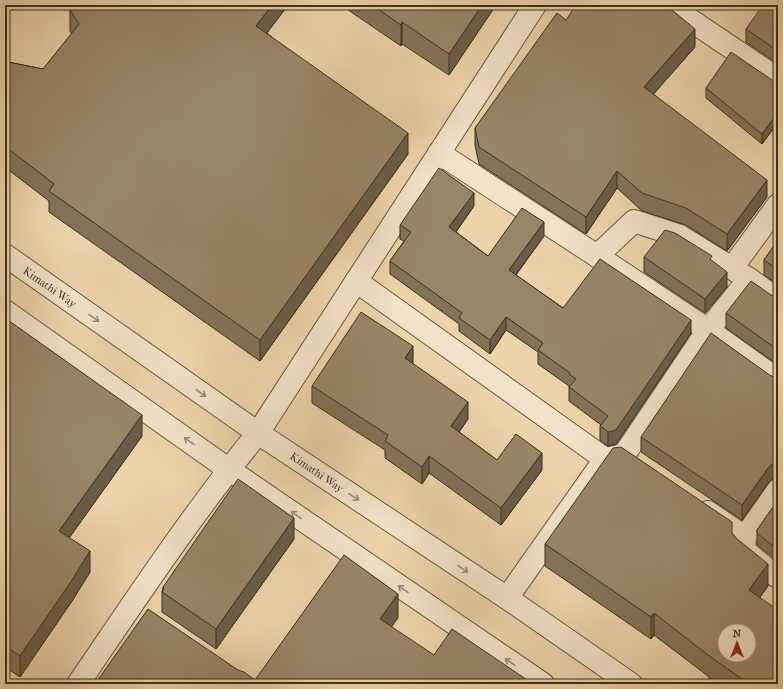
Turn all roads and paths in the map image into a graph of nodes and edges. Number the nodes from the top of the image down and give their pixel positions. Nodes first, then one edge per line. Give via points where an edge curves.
1 (535, 5) edge
2 (668, 5) edge
3 (778, 79) edge
4 (439, 153) junction
5 (778, 205) edge
6 (5, 255) edge
7 (597, 256) junction
8 (741, 274) junction
9 (356, 281) junction
10 (778, 300) edge
11 (5, 311) edge
12 (708, 330) junction
13 (778, 380) edge
14 (258, 433) junction
15 (622, 459) junction
16 (228, 469) junction
17 (778, 490) edge
18 (694, 502) edge
19 (745, 537) junction
20 (778, 577) edge
21 (507, 598) junction
22 (131, 606) junction
23 (150, 619) edge
24 (78, 684) edge
25 (542, 684) edge
26 (631, 684) edge

1 - 4 street
2 - 3 street
4 - 7 street
4 - 9 street
5 - 8 street
6 -> 14 street, Kimathi Way
7 - 8 street via 634,221 680,236
7 - 12 street
8 - 10 street
8 - 12 street
9 - 14 street
9 - 15 street
16 -> 11 street
12 - 13 street
12 - 15 street
14 - 16 street
14 -> 21 street, Kimathi Way
15 - 21 street
16 - 22 street
25 -> 16 street
17 - 19 street
18 - 19 street
19 - 20 street via 744,550
21 - 26 street, Kimathi Way
22 - 23 street
22 - 24 street

